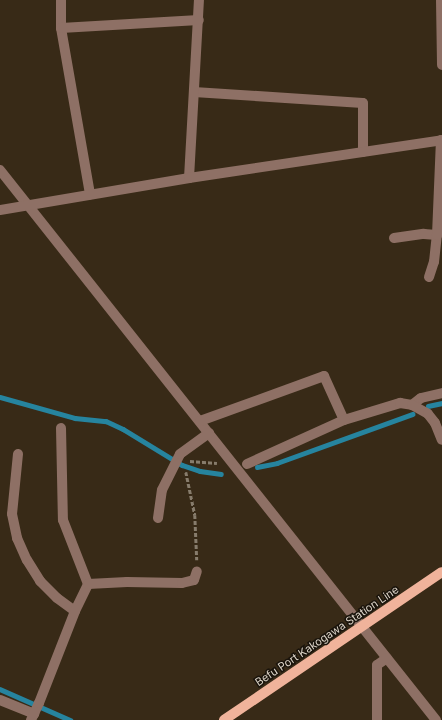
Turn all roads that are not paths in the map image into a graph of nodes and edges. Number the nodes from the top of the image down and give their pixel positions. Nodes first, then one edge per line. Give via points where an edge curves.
1 (61, 0) edge
2 (199, 0) edge
3 (441, 0) edge
4 (199, 20) junction
5 (60, 28) junction
6 (442, 64) edge
7 (194, 92) junction
8 (441, 140) edge
9 (363, 152) junction
10 (0, 170) edge
11 (189, 178) junction
12 (90, 195) junction
13 (29, 206) junction
14 (0, 210) edge
15 (437, 235) junction
16 (394, 238) dead end
17 (429, 277) dead end
18 (442, 392) edge
19 (412, 405) junction
20 (344, 420) junction
21 (200, 421) junction
22 (61, 428) dead end
23 (209, 433) junction
24 (442, 440) edge
25 (18, 454) dead end
26 (247, 464) dead end
27 (158, 518) dead end
28 (197, 572) road end
29 (442, 572) edge
30 (88, 584) junction
31 (75, 611) junction
32 (362, 626) junction
33 (387, 658) junction
34 (0, 700) edge
35 (35, 712) edge
36 (224, 720) edge
37 (377, 720) edge
38 (436, 720) edge

1 - 5 street
2 - 4 street
3 - 6 street
4 - 5 street
4 - 7 street
5 - 12 street
7 - 9 street via 363,103
7 - 11 street
8 - 9 street
8 - 15 street
9 - 11 street
10 - 13 street
11 - 12 street
12 - 13 street
13 - 14 street
13 - 21 street
15 - 16 street
15 - 17 street via 434,262
18 - 19 street via 421,398
19 - 20 street via 400,403
19 - 24 street via 428,414
20 - 21 street via 324,376
20 - 26 street
21 - 23 street
22 - 30 street via 63,520
23 - 27 street via 180,454 162,490
23 - 32 street
25 - 31 street via 12,514 17,538 40,581
28 - 30 street via 194,580 182,583
29 - 32 main road, Befu Port Kakogawa Station Line
30 - 31 street
31 - 35 street
32 - 33 street
32 - 36 main road, Befu Port Kakogawa Station Line
33 - 37 street via 377,665
33 - 38 street
34 - 35 street

